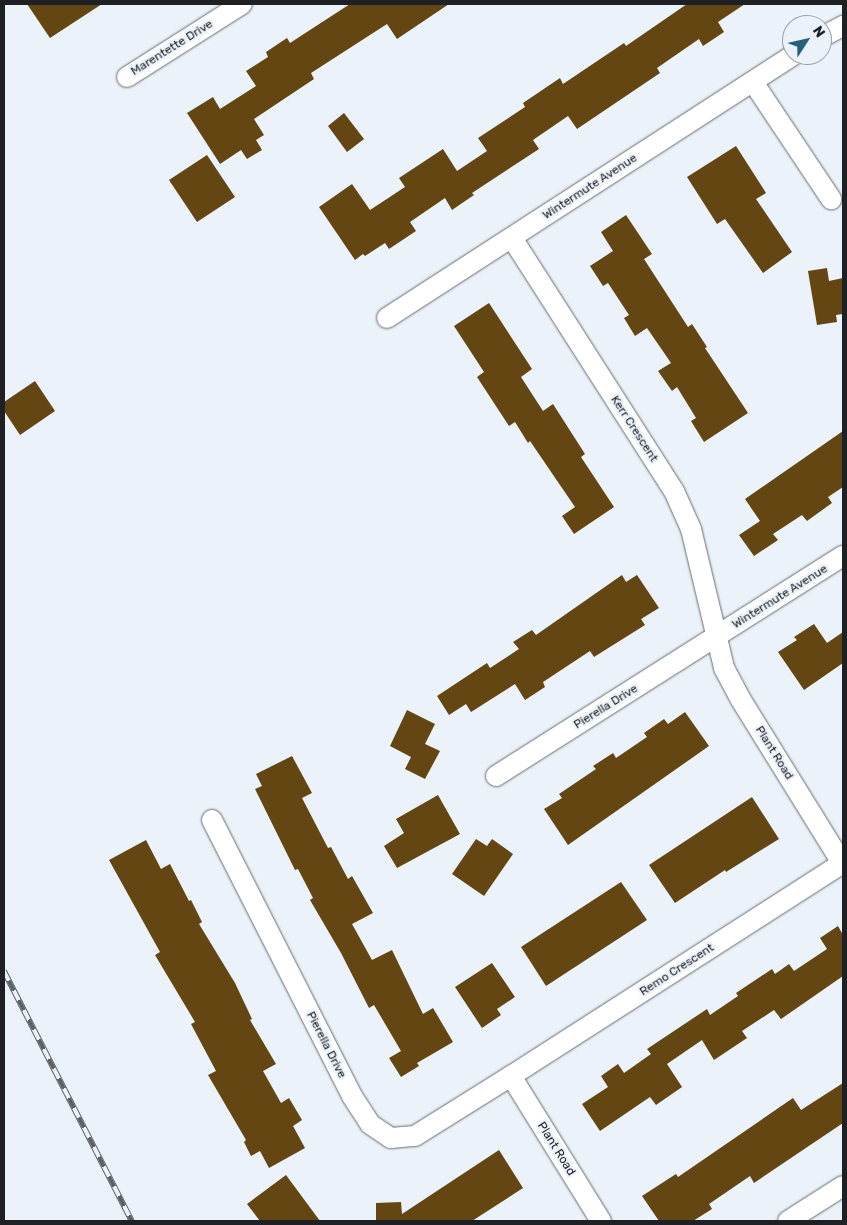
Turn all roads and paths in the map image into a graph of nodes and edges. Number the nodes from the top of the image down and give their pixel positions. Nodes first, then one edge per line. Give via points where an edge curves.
1 (242, 4) edge
2 (782, 62) edge
3 (127, 77) dead end
4 (753, 82) junction
5 (831, 199) dead end
6 (512, 238) junction
7 (387, 318) dead end
8 (843, 556) edge
9 (716, 637) junction
10 (496, 776) dead end
11 (212, 820) dead end
12 (843, 863) edge
13 (511, 1076) junction
14 (843, 1186) edge
15 (602, 1221) edge
16 (788, 1221) edge

1 - 3 street, Marentette Drive
2 - 4 street, Wintermute Avenue
4 - 5 street
4 - 6 street, Wintermute Avenue
6 - 7 street, Wintermute Avenue
6 - 9 street, Kerr Crescent via 674,491 691,529
8 - 9 street, Wintermute Avenue
9 - 10 street, Pierella Drive
9 - 12 street, Plant Road via 724,668 741,700
11 - 13 street, Pierella Drive via 352,1096 370,1124 391,1138 415,1136
12 - 13 street, Remo Crescent
13 - 15 street, Plant Road
14 - 16 street

